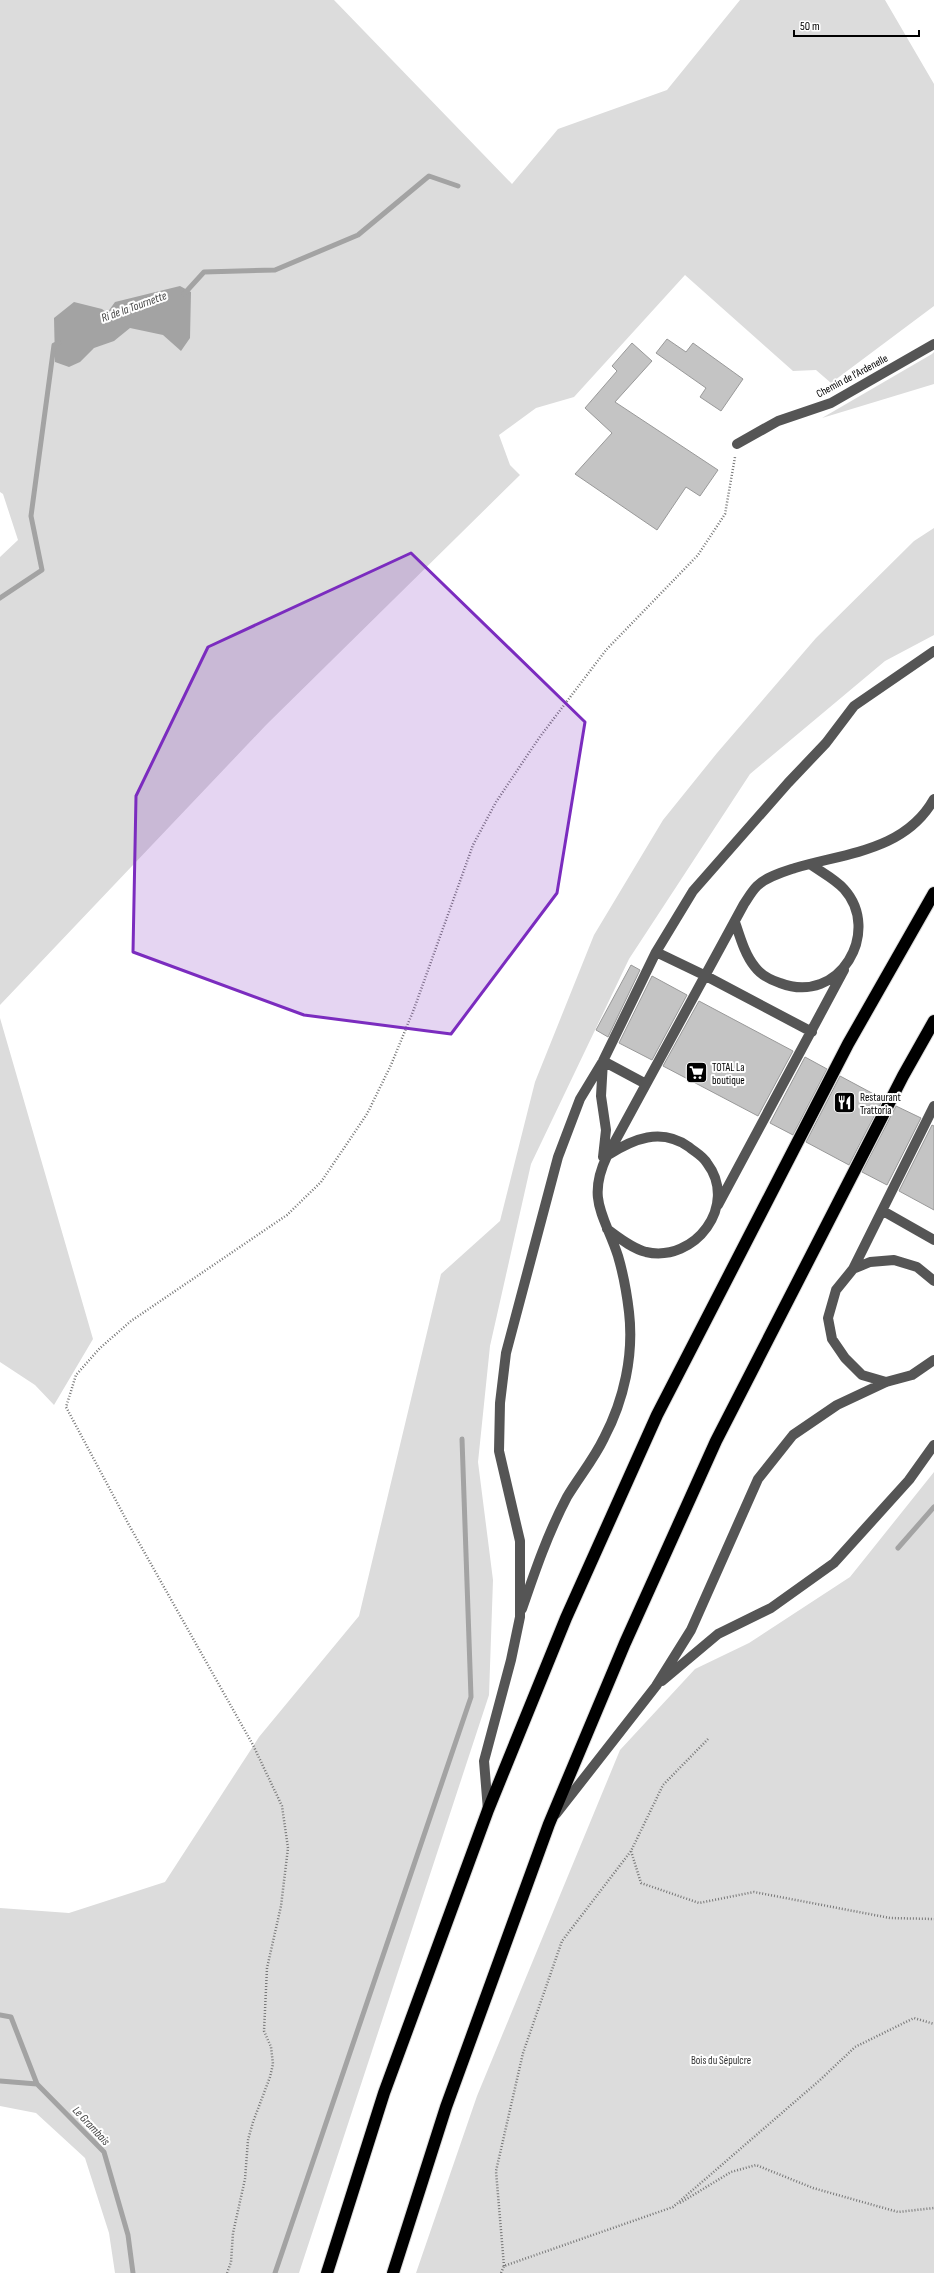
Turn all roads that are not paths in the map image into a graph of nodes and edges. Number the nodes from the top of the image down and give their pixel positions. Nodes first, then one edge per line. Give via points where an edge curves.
1 (934, 344) edge
2 (737, 444) road end
3 (934, 651) edge
4 (934, 799) edge
5 (810, 864) junction
6 (934, 893) edge
7 (735, 922) junction
8 (656, 952) junction
9 (846, 967) junction
10 (706, 976) junction
11 (934, 1021) edge
12 (812, 1032) junction
13 (602, 1061) junction
14 (646, 1084) junction
15 (934, 1106) edge
16 (607, 1156) junction
17 (601, 1167) junction
18 (717, 1206) junction
19 (883, 1211) junction
20 (605, 1228) junction
21 (934, 1240) edge
22 (853, 1269) junction
23 (934, 1281) edge
24 (934, 1360) edge
25 (886, 1382) junction
26 (934, 1445) edge
27 (520, 1617) junction
28 (656, 1686) junction
29 (488, 1810) junction
30 (549, 1824) junction
31 (327, 2273) edge
32 (393, 2273) edge

1 - 2 street, Chemin de l'Ardenelle via 831,403 778,421
3 - 8 street via 854,706 826,743 693,891
4 - 5 street via 909,830 850,856
5 - 7 street via 781,872 757,886
5 - 9 street via 844,889 856,909 856,948
6 - 29 highway via 848,1044 657,1415 566,1618
7 - 9 street via 743,945 755,967 770,979 791,988 805,989 826,983
7 - 10 street
8 - 10 street
8 - 13 street
9 - 12 street
10 - 12 street
10 - 14 street
11 - 30 highway via 903,1076 716,1440 625,1643
12 - 18 street
13 - 14 street
13 - 17 street via 601,1096 606,1130
13 - 27 street via 580,1099 558,1157 506,1353 500,1403 499,1451 520,1541
14 - 16 street
15 - 19 street
16 - 17 street
16 - 18 street via 627,1143 643,1137 661,1136 684,1144 708,1163 716,1180
17 - 20 street via 597,1190
18 - 20 street via 710,1225 693,1244 668,1253 646,1252 626,1243
19 - 21 street
19 - 22 street
20 - 27 street via 618,1256 629,1313 630,1358 622,1392 604,1439 567,1498 542,1553
22 - 23 street via 870,1262 894,1260 917,1267
22 - 25 street via 836,1290 828,1318 832,1339 845,1358 862,1375
24 - 25 street via 912,1376
25 - 28 street via 837,1404 793,1435 758,1479 691,1630
26 - 28 street via 908,1480 834,1563 771,1608 718,1634
27 - 29 street via 484,1761
28 - 30 street
29 - 31 highway via 384,2094
30 - 32 highway via 446,2107

